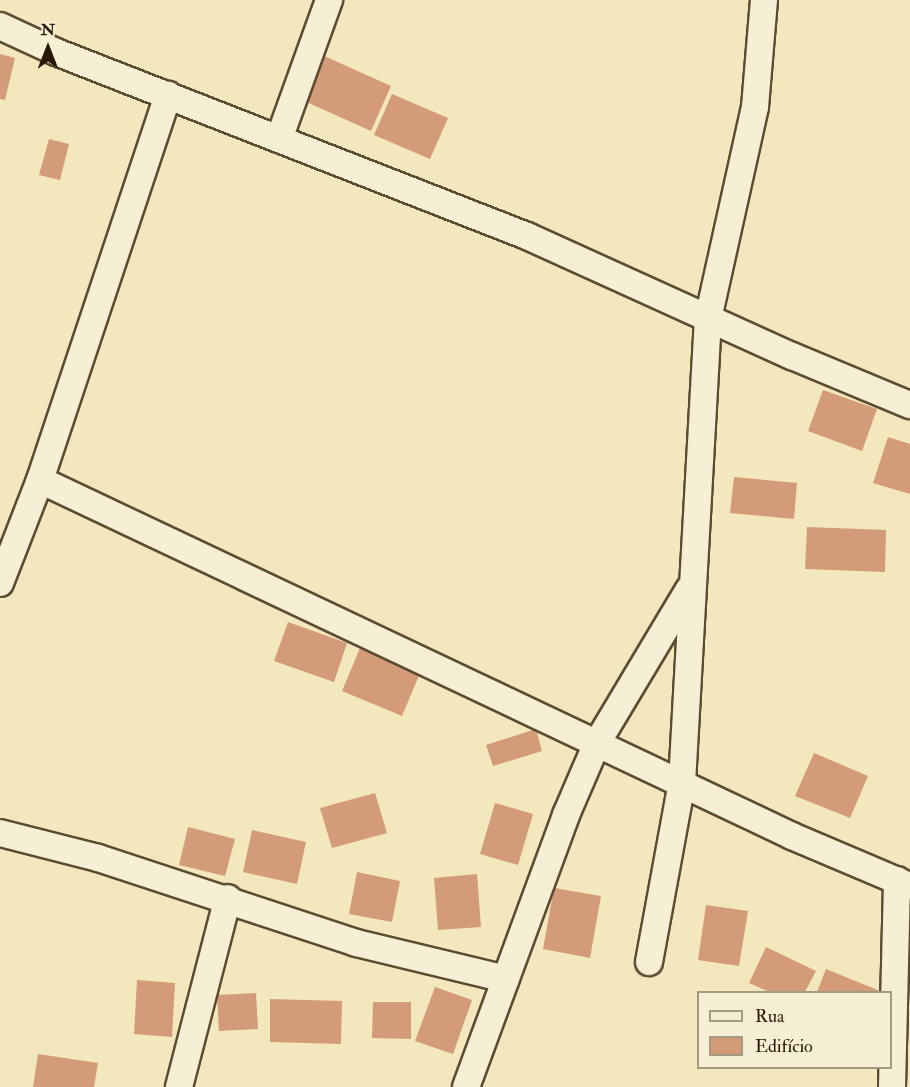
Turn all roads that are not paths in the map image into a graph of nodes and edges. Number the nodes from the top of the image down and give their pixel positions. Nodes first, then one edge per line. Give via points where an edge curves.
1 (329, 0) edge
2 (764, 0) edge
3 (0, 26) edge
4 (168, 95) junction
5 (279, 139) junction
6 (708, 319) junction
7 (910, 405) edge
8 (40, 480) junction
9 (0, 583) edge
10 (691, 586) junction
11 (597, 743) junction
12 (682, 783) junction
13 (0, 833) edge
14 (903, 883) edge
15 (228, 898) junction
16 (649, 962) dead end
17 (506, 979) junction
18 (179, 1087) edge
19 (466, 1087) edge
20 (892, 1087) edge

1 - 5 street
2 - 6 street via 755,107
3 - 4 street
4 - 5 street
4 - 8 street
5 - 6 street via 527,236
6 - 7 street
6 - 10 street
8 - 9 street
8 - 11 street
10 - 11 street
10 - 12 street
11 - 12 street
11 - 17 street via 566,815
12 - 14 street
12 - 16 street
13 - 15 street
14 - 20 street
15 - 17 street via 356,943
15 - 18 street
17 - 19 street

